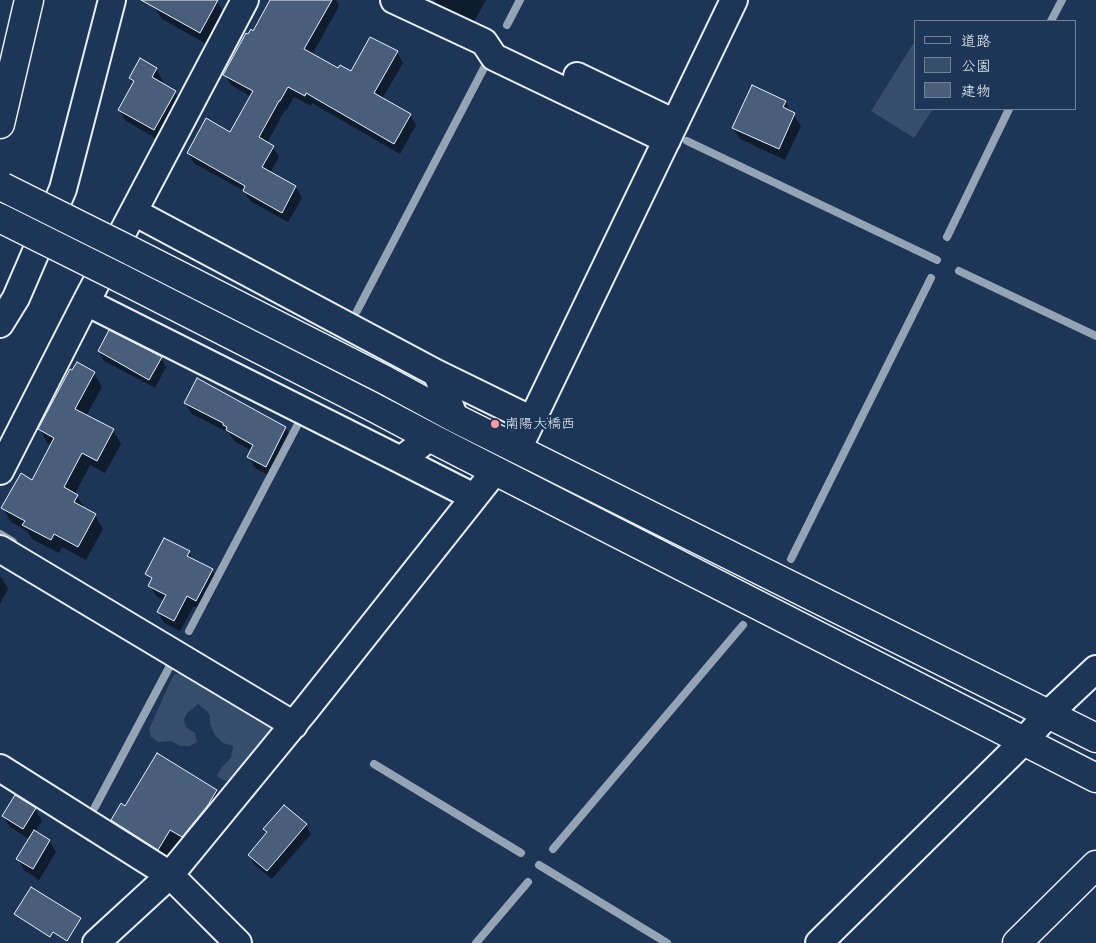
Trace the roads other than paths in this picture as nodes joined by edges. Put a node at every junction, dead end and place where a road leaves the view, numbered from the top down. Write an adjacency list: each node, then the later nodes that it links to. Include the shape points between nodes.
1 (29, 0): 6 (street)
2 (112, 0): 12 (street, via 62,189 16,298)
3 (245, 0): 9 (street)
4 (394, 0): 7 (street, via 484,42 494,57)
5 (734, 0): 7 (street)
6 (0, 124)
7 (671, 131): 15 (street)
8 (2, 186): 14 (street, bridge)
9 (134, 212): 11 (street); 13 (street)
10 (0, 218): 16 (street, bridge)
11 (86, 302): 18 (street); 19 (street)
12 (0, 324)
13 (436, 373): 14 (street); 15 (street)
14 (455, 418): 17 (street)
15 (532, 420): 17 (street)
16 (430, 437): 18 (street); 20 (street)
17 (518, 449): 24 (street)
18 (401, 460): 21 (street)
19 (0, 470)
20 (495, 471): 21 (street); 27 (street)
21 (474, 497): 25 (street)
22 (0, 549): 25 (street)
23 (1096, 669): 24 (street)
24 (1048, 714): 26 (street); 27 (street)
25 (294, 725): 31 (street)
26 (1096, 738)
27 (1024, 741): 29 (street); 34 (street)
28 (0, 768): 31 (street)
29 (1096, 778)
30 (1096, 865): 35 (street)
31 (170, 874): 32 (street); 33 (street)
32 (96, 943)
33 (238, 943)
34 (819, 943)
35 (1017, 943)

